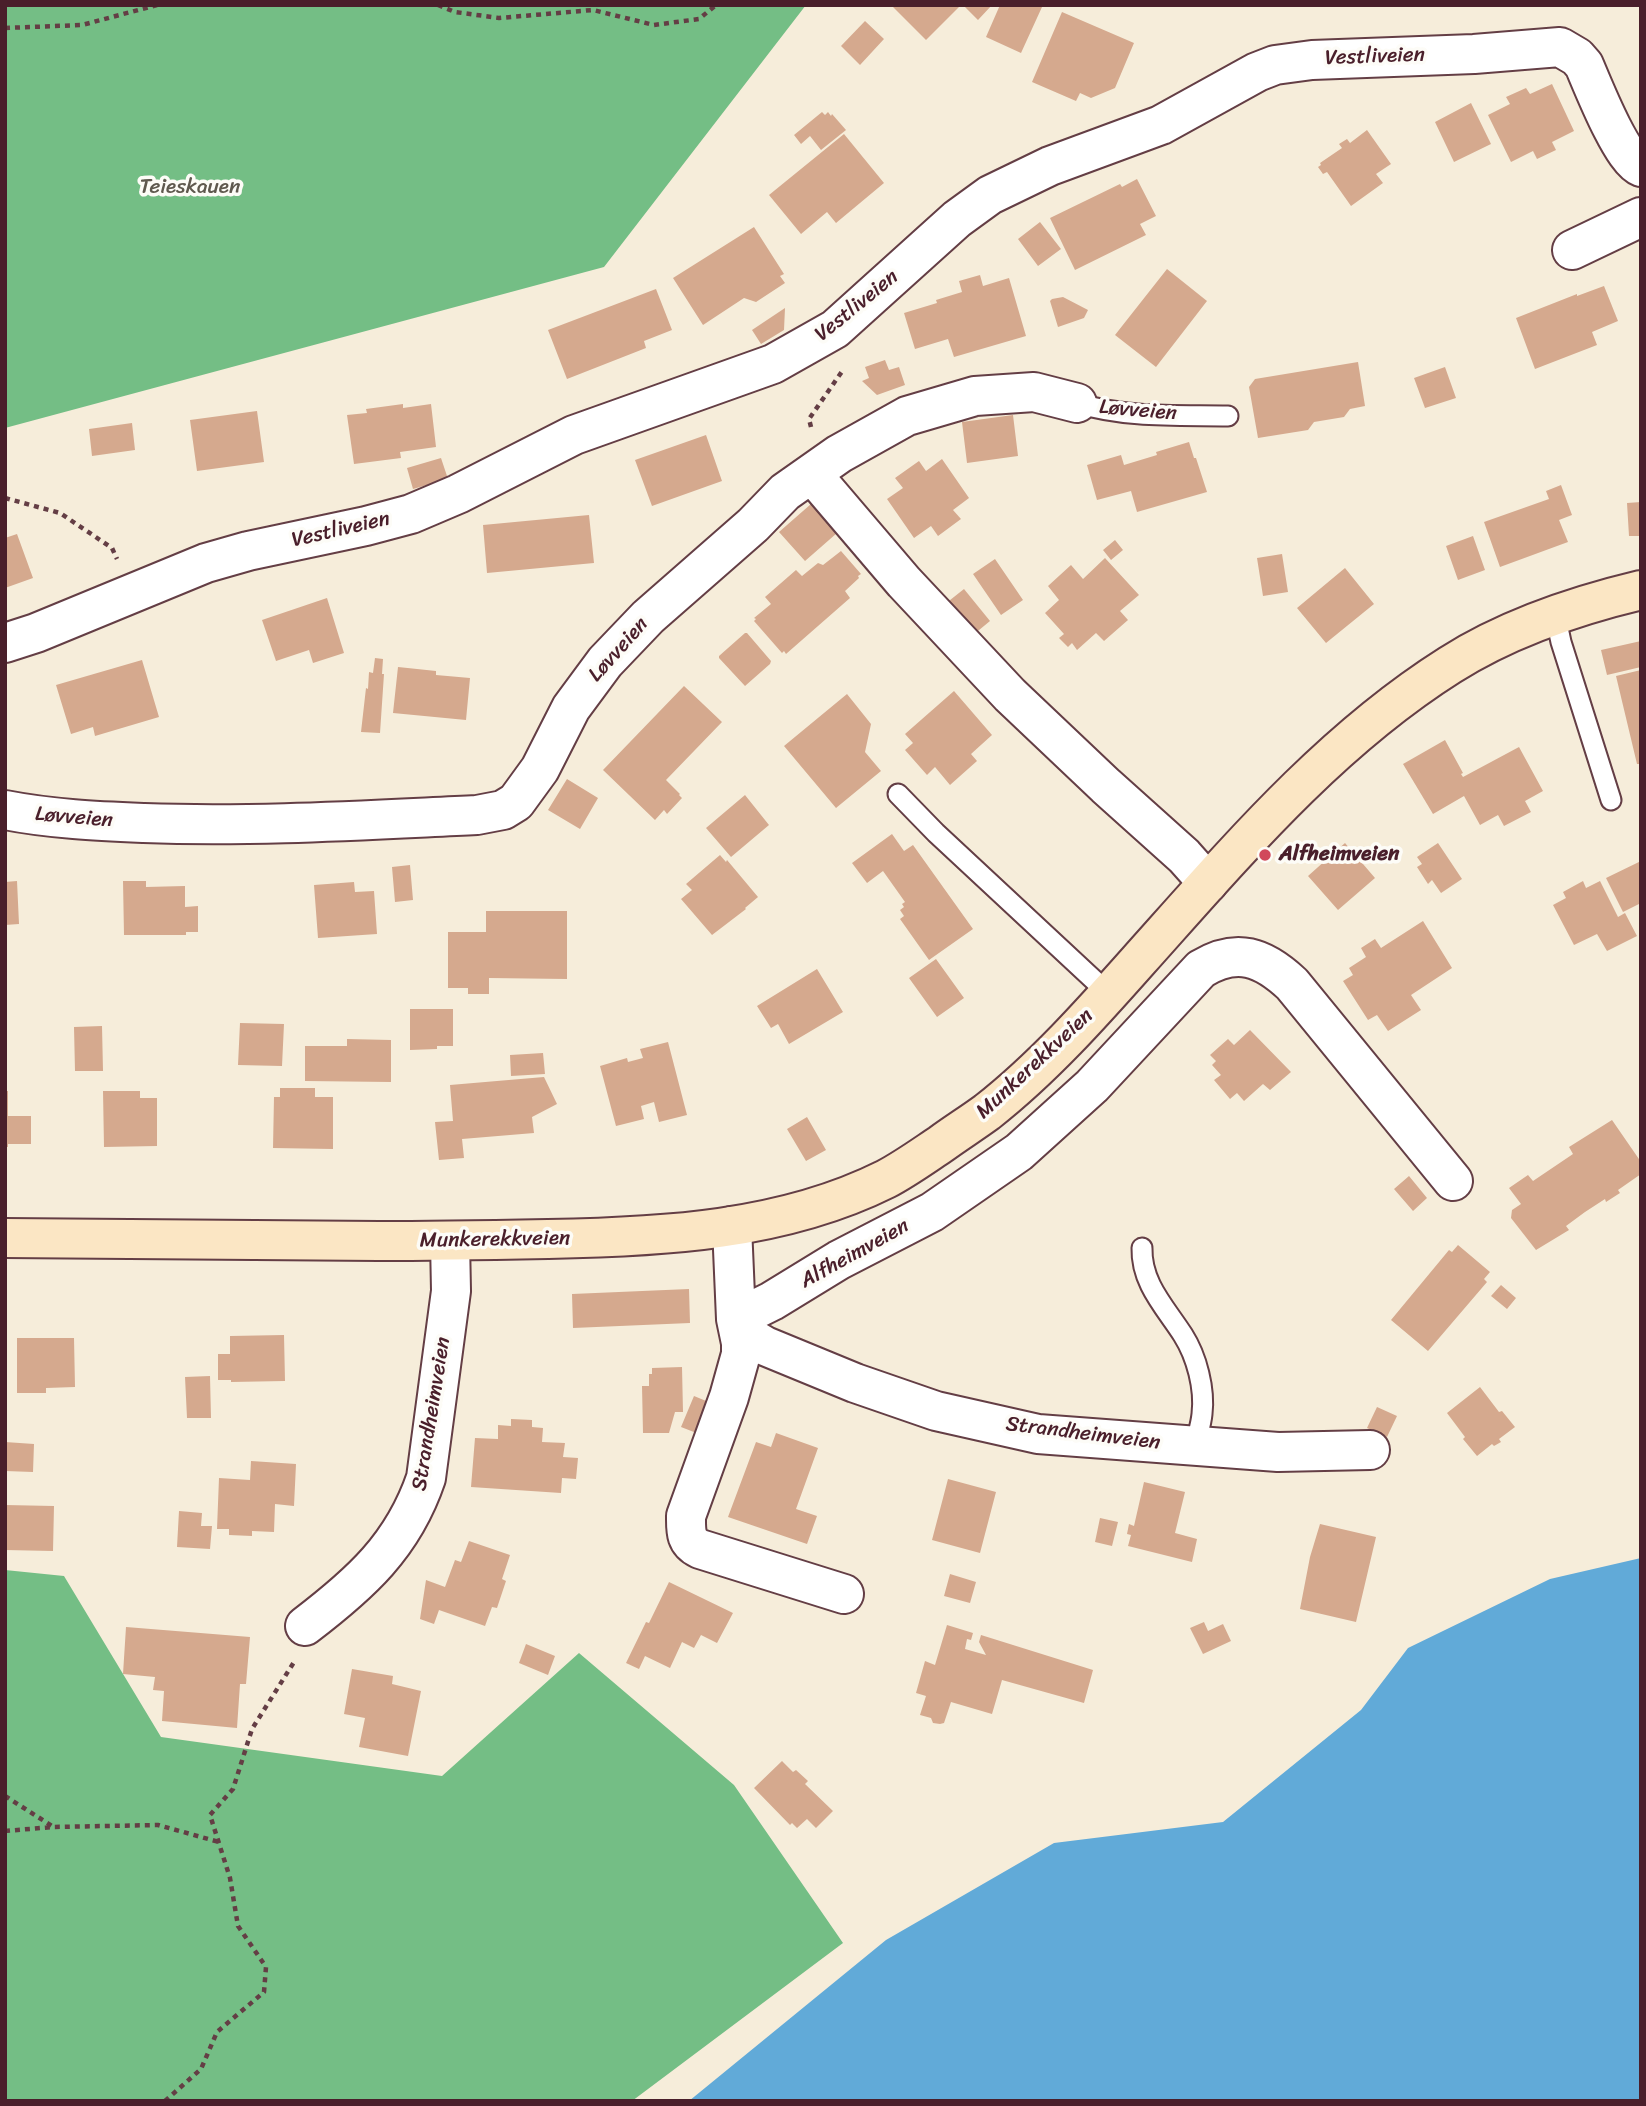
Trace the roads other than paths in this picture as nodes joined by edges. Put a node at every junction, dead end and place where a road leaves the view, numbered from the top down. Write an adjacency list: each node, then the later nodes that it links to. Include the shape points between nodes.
1 (1641, 167): 9 (street, Vestliveien, via 1634,165 1618,139 1584,65 1560,47 1275,65 1161,125 1050,166 990,195 835,329 773,364 574,435 411,514 206,563)
2 (1641, 217): 3 (street)
3 (1572, 250)
4 (1077, 403): 5 (lane, Løvveien, via 1135,415); 6 (street, Løvveien, via 1034,392 975,396 907,416 839,454)
5 (1228, 416)
6 (818, 480): 12 (street, Løvveien, via 785,492 605,662 570,708 533,779 516,802 503,810 463,816 194,825 75,820); 13 (street, via 904,582 1010,695)
7 (1641, 590): 8 (main road, Munkerekkveien)
8 (1555, 614): 11 (lane); 13 (main road, Munkerekkveien, via 1450,665 1365,726)
9 (5, 643)
10 (898, 794): 14 (lane)
11 (1611, 800)
12 (5, 810)
13 (1208, 883): 14 (main road, Munkerekkveien)
14 (1109, 994): 16 (main road, Munkerekkveien, via 988,1111 910,1165 828,1202)
15 (1453, 1181): 20 (street, Alfheimveien, via 1292,985 1260,960 1230,957 1201,969 1092,1086 1019,1152 932,1212)
16 (732, 1226): 18 (main road, Munkerekkveien, via 626,1238); 20 (street)
17 (5, 1238): 18 (main road, Munkerekkveien)
18 (450, 1241): 24 (street, Strandheimveien, via 450,1291 426,1478 418,1503 380,1561)
19 (1142, 1248): 21 (lane, via 1148,1282 1195,1359 1202,1414)
20 (736, 1319): 21 (street, Strandheimveien, via 750,1337 765,1346 936,1411 1038,1434); 23 (street, via 741,1354 686,1516 686,1537 700,1549)
21 (1195, 1447): 22 (street, Strandheimveien, via 1278,1452)
22 (1370, 1450)
23 (844, 1594)
24 (305, 1626)

